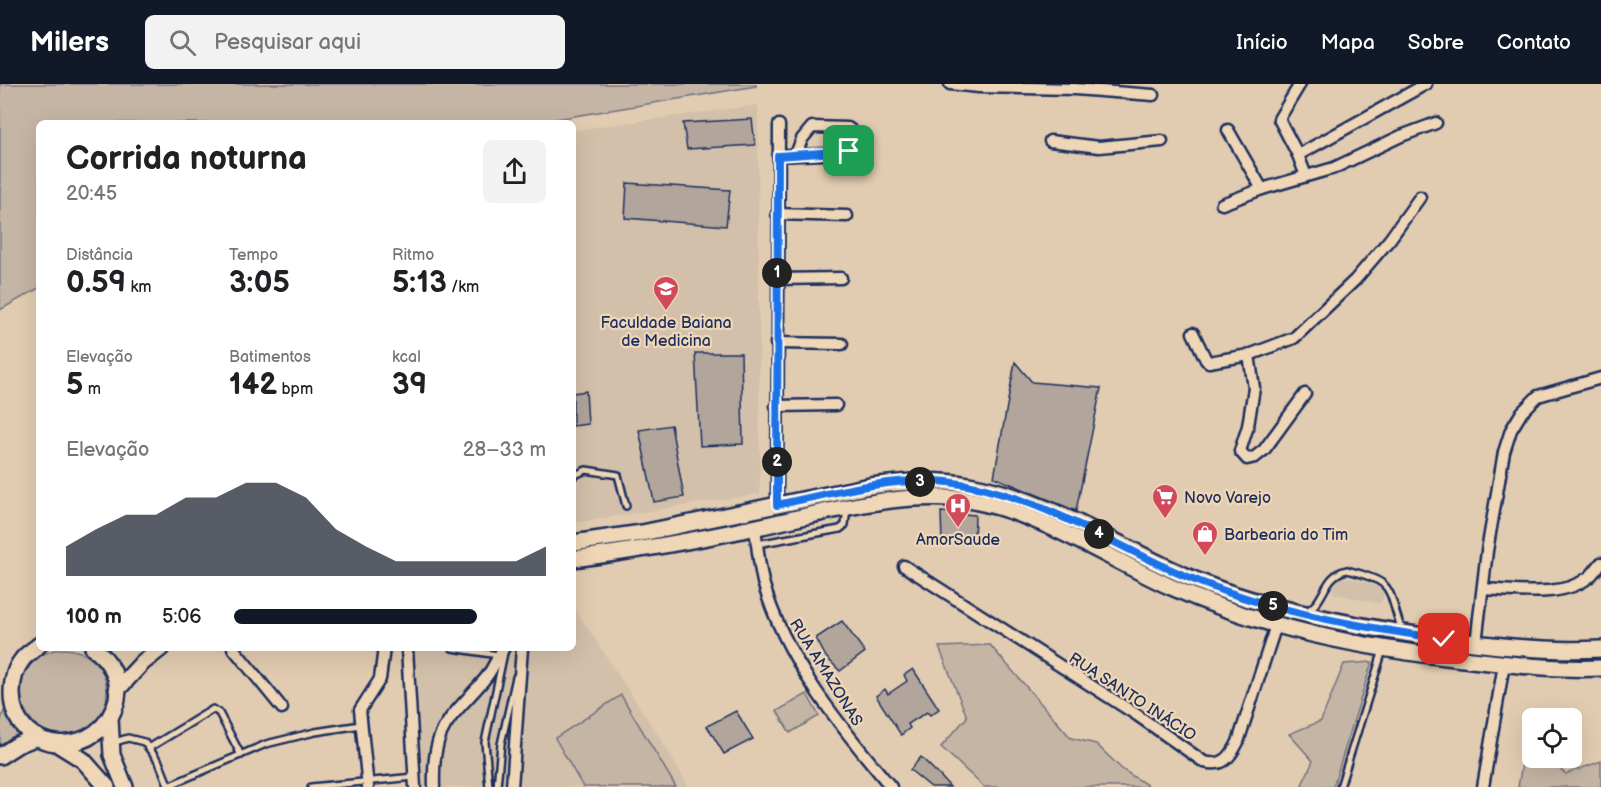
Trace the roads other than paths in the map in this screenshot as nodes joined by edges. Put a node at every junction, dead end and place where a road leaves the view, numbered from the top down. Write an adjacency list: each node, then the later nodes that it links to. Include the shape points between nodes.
1 (950, 84): 4 (street)
2 (1300, 84): 12 (street, via 1279,119)
3 (1426, 84): 12 (street)
4 (1056, 86): 5 (street)
5 (1153, 95)
6 (1436, 123): 14 (street, via 1334,168)
7 (779, 125): 13 (street)
8 (1228, 130): 15 (street)
9 (1050, 141): 10 (street, via 1099,147)
10 (1162, 141)
11 (795, 154): 11 (street, via 845,153 850,148 852,131 813,127); 13 (street)
12 (1298, 155): 14 (street)
13 (778, 156): 18 (street)
14 (1306, 176): 15 (street)
15 (1262, 189): 17 (street)
16 (1420, 197): 25 (street, via 1390,239 1324,311 1294,338)
17 (1222, 204)
18 (777, 214): 19 (street); 21 (street)
19 (847, 216)
20 (841, 278): 21 (street)
21 (777, 279): 23 (street)
22 (1193, 333): 25 (street, via 1209,362)
23 (777, 343): 24 (street); 29 (street)
24 (842, 344)
25 (1250, 355): 27 (street, via 1254,388 1240,451 1246,459 1264,450)
26 (1601, 378): 40 (street, via 1538,396 1511,430 1504,452)
27 (1305, 394)
28 (836, 405): 29 (street)
29 (776, 406): 31 (street)
30 (576, 475): 32 (lane, via 586,470 618,475)
31 (777, 505): 35 (main road); 41 (main road, via 870,486 945,482 970,485 1035,504 1219,589)
32 (626, 506)
33 (847, 509): 34 (main road); 36 (lane, via 840,529); 42 (main road, via 926,497 999,507 1169,586)
34 (755, 527): 36 (street, RUA AMAZONAS); 37 (main road)
35 (576, 543)
36 (757, 544): 81 (street, RUA AMAZONAS, via 763,580 784,636 841,726)
37 (576, 559)
38 (1601, 563): 40 (street, via 1589,577 1572,587 1548,591)
39 (904, 566): 42 (street, RUA SANTO INÁCIO, via 1214,765 1230,757 1238,742)
40 (1483, 589): 44 (street)
41 (1301, 614): 43 (main road); 43 (lane, via 1317,604 1331,577 1347,570 1383,582 1391,594)
42 (1276, 626): 46 (main road)
43 (1402, 633): 44 (main road)
44 (1476, 643): 47 (main road)
45 (36, 647): 59 (main road, via 22,659)
46 (1383, 648): 56 (main road); 82 (lane)
47 (1601, 649)
48 (97, 651): 60 (main road, via 113,671)
49 (157, 651): 60 (main road)
50 (235, 651): 62 (street)
51 (384, 651): 64 (street, via 380,679 360,710)
52 (407, 651): 71 (street)
53 (501, 651): 77 (street, via 485,679 444,725 435,752)
54 (502, 651): 78 (lane, via 486,742)
55 (522, 651): 57 (street)
56 (1504, 664): 58 (main road); 83 (street)
57 (519, 668): 79 (lane, via 501,744); 80 (street)
58 (1601, 668)
59 (12, 681): 61 (main road); 65 (main road, via 12,703 21,723)
60 (117, 690): 63 (main road)
61 (0, 708)
62 (282, 708)
63 (110, 718): 66 (main road); 67 (main road, via 97,733 79,742)
64 (362, 725): 69 (lane, via 266,744); 72 (street)
65 (37, 737): 67 (main road); 70 (main road)
66 (110, 744): 68 (lane, via 136,738); 75 (main road)
67 (59, 745): 74 (main road, via 83,760)
68 (149, 748): 69 (lane, via 213,709 219,713); 73 (lane)
69 (241, 755): 73 (lane)
70 (0, 756)
71 (415, 782): 72 (lane)
72 (368, 785): 76 (lane)
73 (169, 786)
74 (107, 787)
75 (125, 787)
76 (311, 787)
77 (434, 787)
78 (489, 787)
79 (497, 787)
80 (512, 787)
81 (891, 787)
82 (1340, 787)
83 (1483, 787)

